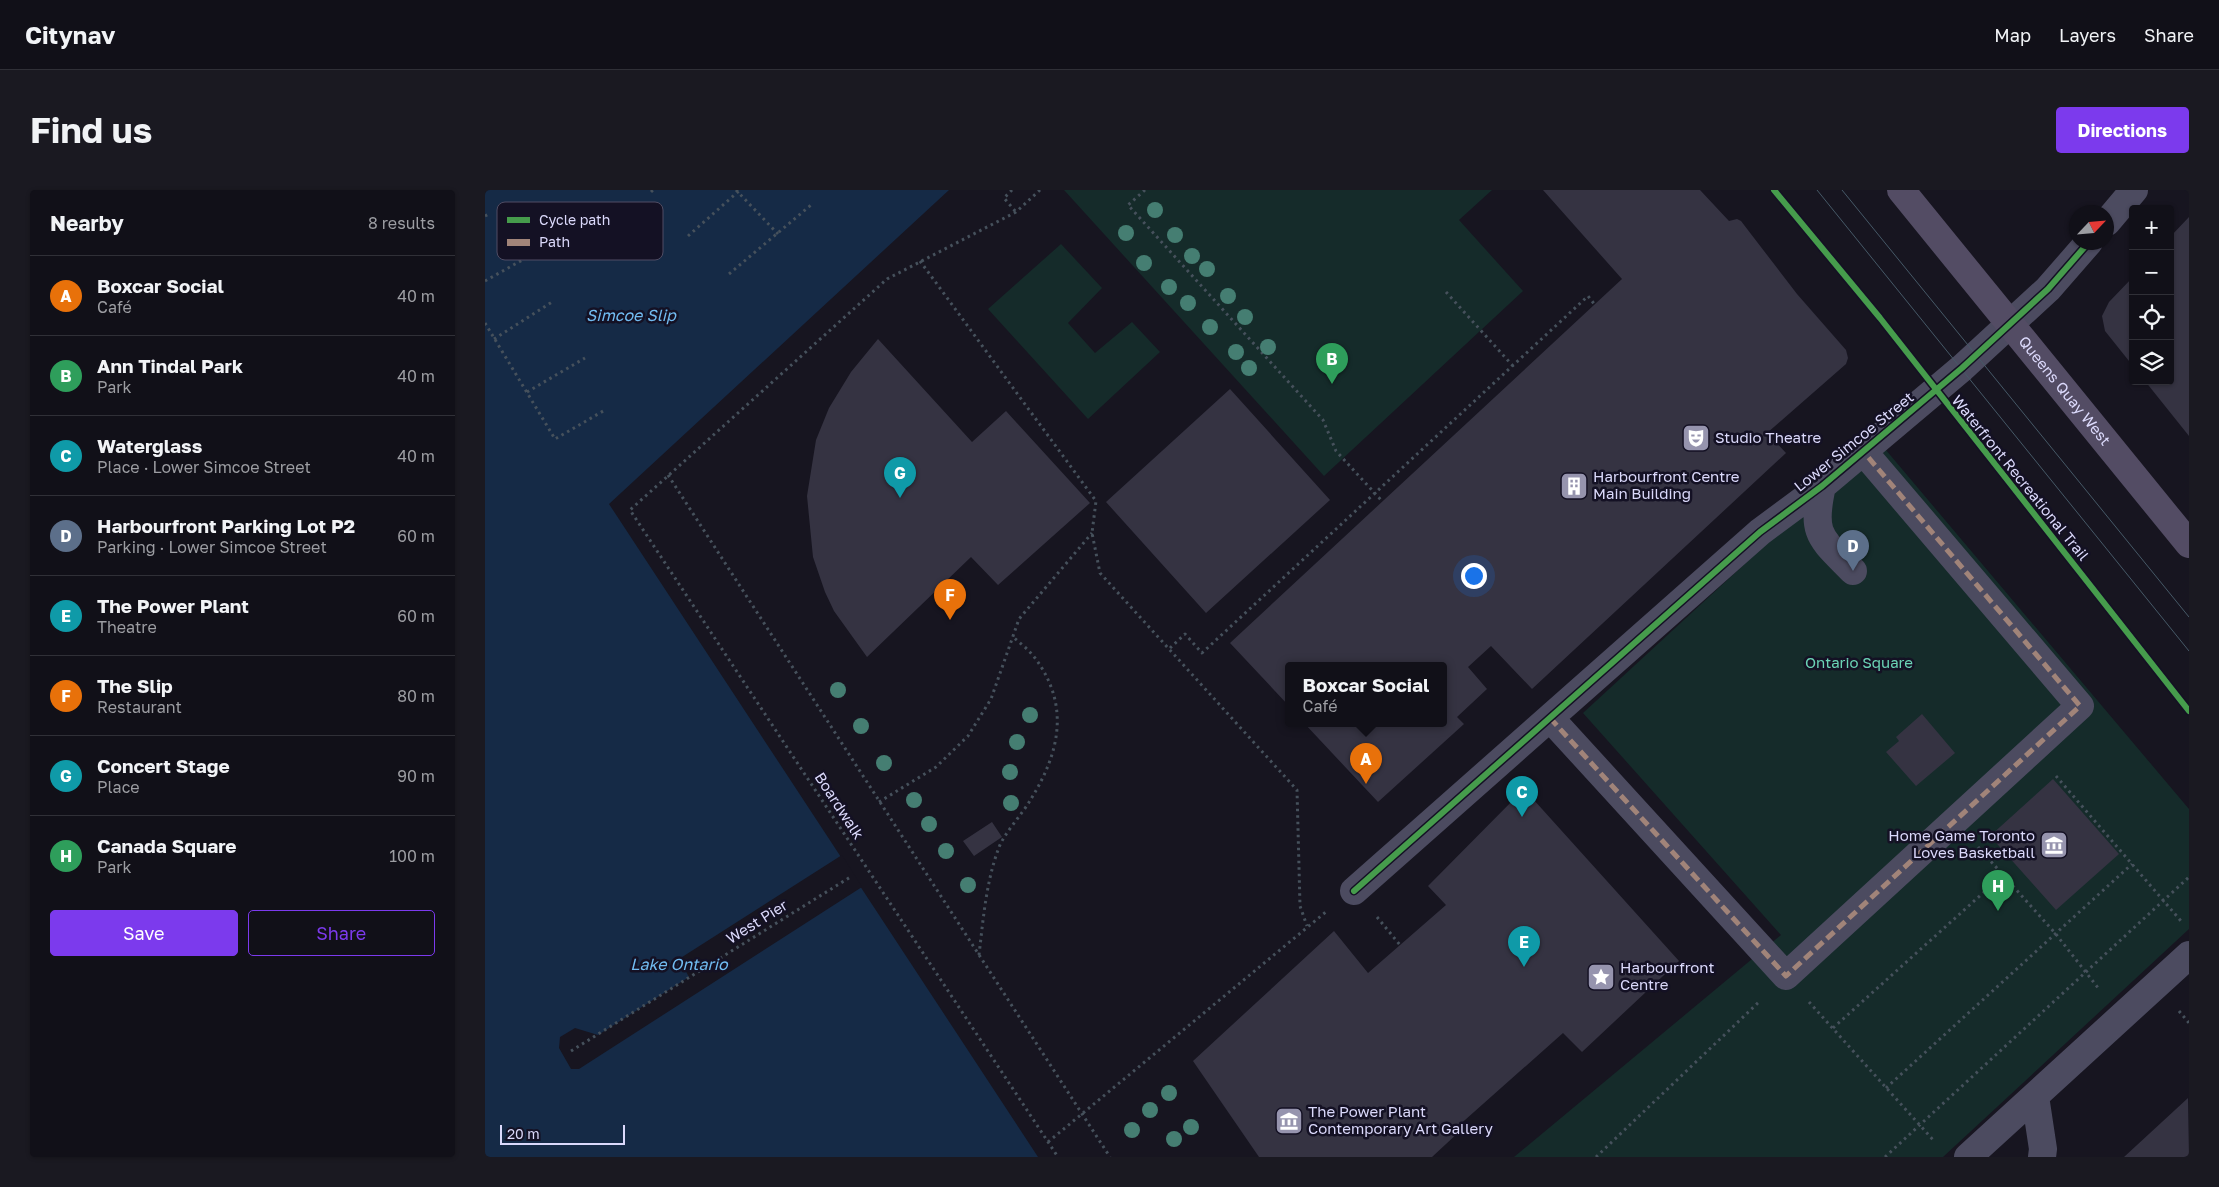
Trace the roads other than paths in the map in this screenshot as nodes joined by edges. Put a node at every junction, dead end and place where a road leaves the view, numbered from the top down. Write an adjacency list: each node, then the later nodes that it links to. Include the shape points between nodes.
1 (1901, 190): 5 (main road, Queens Quay West)
2 (2134, 190): 3 (street)
3 (2114, 214)
4 (2082, 250): 5 (street, Lower Simcoe Street, via 2048,289)
5 (2009, 325): 6 (street, Lower Simcoe Street); 8 (main road, Queens Quay West)
6 (1862, 450): 7 (street, Lower Simcoe Street); 10 (street, via 2079,706 1786,976)
7 (1822, 486): 9 (street, via 1816,511 1821,538); 10 (street, Lower Simcoe Street, via 1760,532)
8 (2189, 544)
9 (1853, 571)
10 (1550, 718): 11 (street, Lower Simcoe Street)
11 (1354, 891)
12 (2189, 955): 13 (street)
13 (2035, 1096): 14 (street); 15 (street)
14 (1968, 1157)
15 (2042, 1157)

